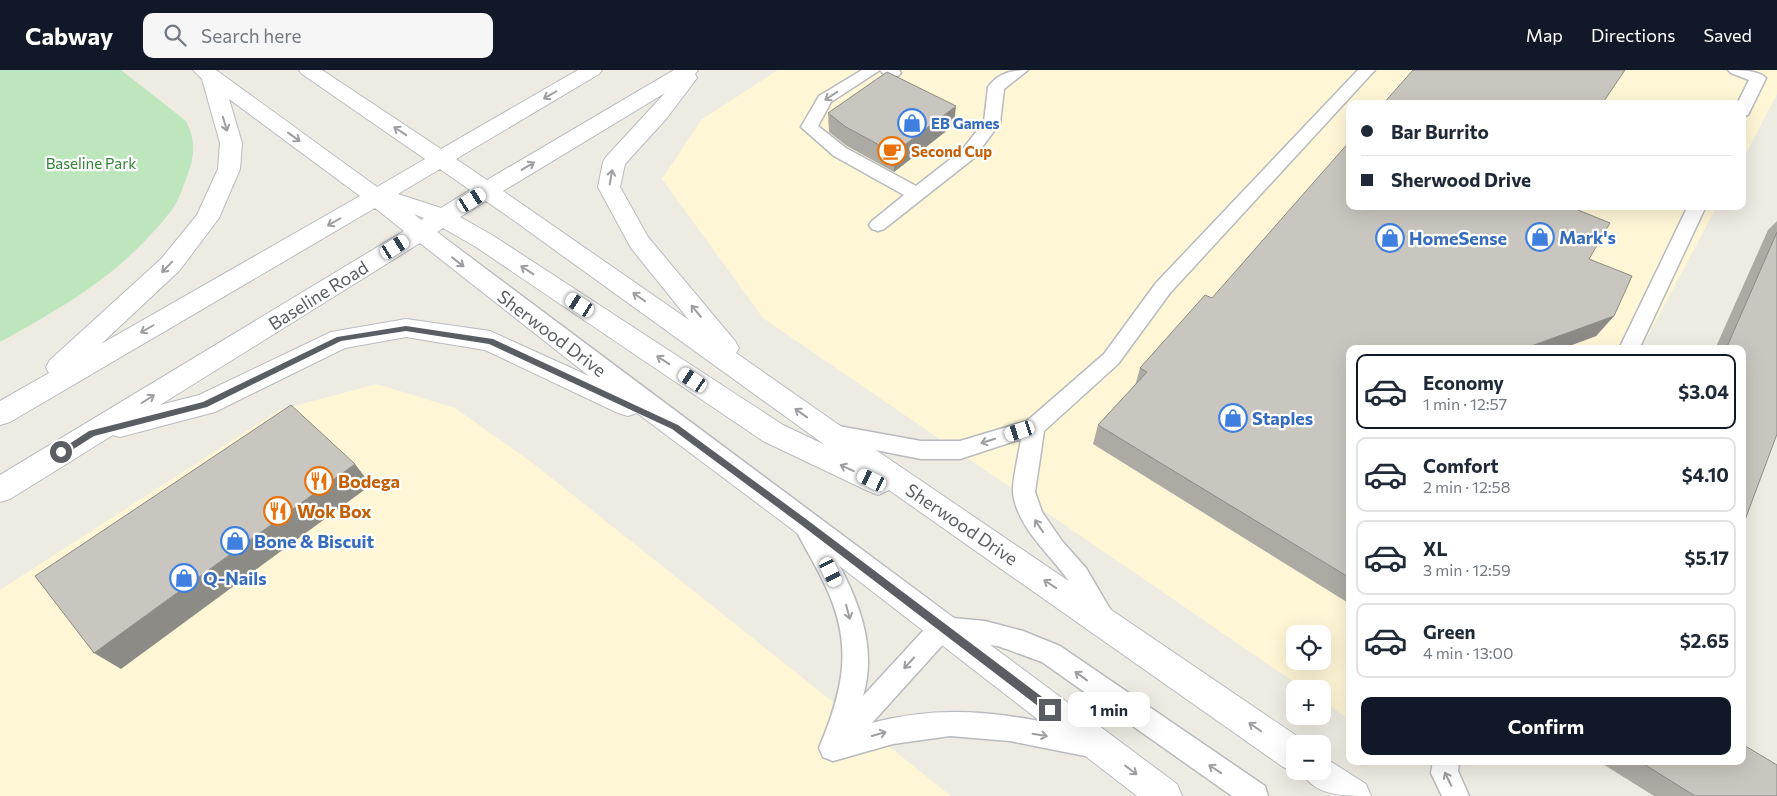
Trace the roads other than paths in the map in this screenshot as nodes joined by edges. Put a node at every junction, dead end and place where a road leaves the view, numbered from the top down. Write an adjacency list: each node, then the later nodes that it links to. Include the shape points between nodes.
1 (309, 70): 12 (main road, Sherwood Drive, one-way to 1)
2 (592, 70): 12 (main road, one-way to 12)
3 (688, 70): 13 (main road, Baseline Road, one-way to 3)
4 (693, 70): 21 (main road, one-way to 4, via 639,242 609,187 614,162 659,114)
5 (873, 70): 14 (lane, one-way to 14, via 825,99 809,127 840,152)
6 (1020, 70): 14 (lane, via 996,87 992,123 968,154)
7 (1367, 70): 25 (lane, via 1163,288 1111,360)
8 (1736, 70): 10 (lane)
9 (208, 74): 15 (main road, Sherwood Drive, one-way to 15); 22 (main road, one-way to 22, via 231,143 229,169 207,218 170,265)
10 (1760, 74): 11 (lane)
11 (1746, 103)
12 (440, 159): 13 (main road, Sherwood Drive); 15 (main road)
13 (486, 191): 17 (main road, Baseline Road); 21 (main road, Sherwood Drive, one-way to 13)
14 (916, 194): 18 (lane)
15 (376, 197): 17 (main road, via 413,205); 19 (main road, Sherwood Drive); 22 (main road, one-way to 22)
16 (1695, 210): 20 (lane)
17 (444, 217): 19 (main road, Baseline Road); 29 (main road, one-way to 17, via 773,433)
18 (878, 226)
19 (421, 231): 24 (main road, Sherwood Drive, one-way to 24, via 454,260); 27 (main road, Baseline Road, one-way to 19)
20 (1631, 345)
21 (750, 376): 26 (main road, Sherwood Drive, one-way to 21)
22 (23, 401): 23 (main road)
23 (0, 414)
24 (675, 427): 27 (main road, via 490,341 406,328 340,339 204,404); 30 (main road, Sherwood Drive)
25 (1034, 427): 26 (lane, one-way to 26, via 960,450 921,450); 31 (lane, one-way to 25, via 1078,575 1032,516 1024,492)
26 (829, 433): 29 (main road, Sherwood Drive)
27 (92, 434): 28 (main road, Baseline Road)
28 (0, 490)
29 (955, 519): 31 (main road, Sherwood Drive, one-way to 29)
30 (803, 521): 32 (main road, Sherwood Drive); 34 (lane, one-way to 34, via 848,606 856,645 855,676)
31 (1106, 623): 35 (main road, Sherwood Drive, one-way to 31)
32 (942, 628): 33 (main road, Sherwood Drive); 34 (lane, one-way to 34); 39 (lane, one-way to 32, via 1051,654 1013,638 975,629)
33 (1097, 745): 34 (lane, one-way to 33, via 886,732 931,724 986,725); 38 (main road, Sherwood Drive, one-way to 38)
34 (832, 748)
35 (1286, 749)
36 (1445, 765): 41 (lane, one-way to 36, via 1444,772)
37 (1331, 780): 40 (main road)
38 (1165, 796)
39 (1255, 796)
40 (1354, 796)
41 (1456, 796)

